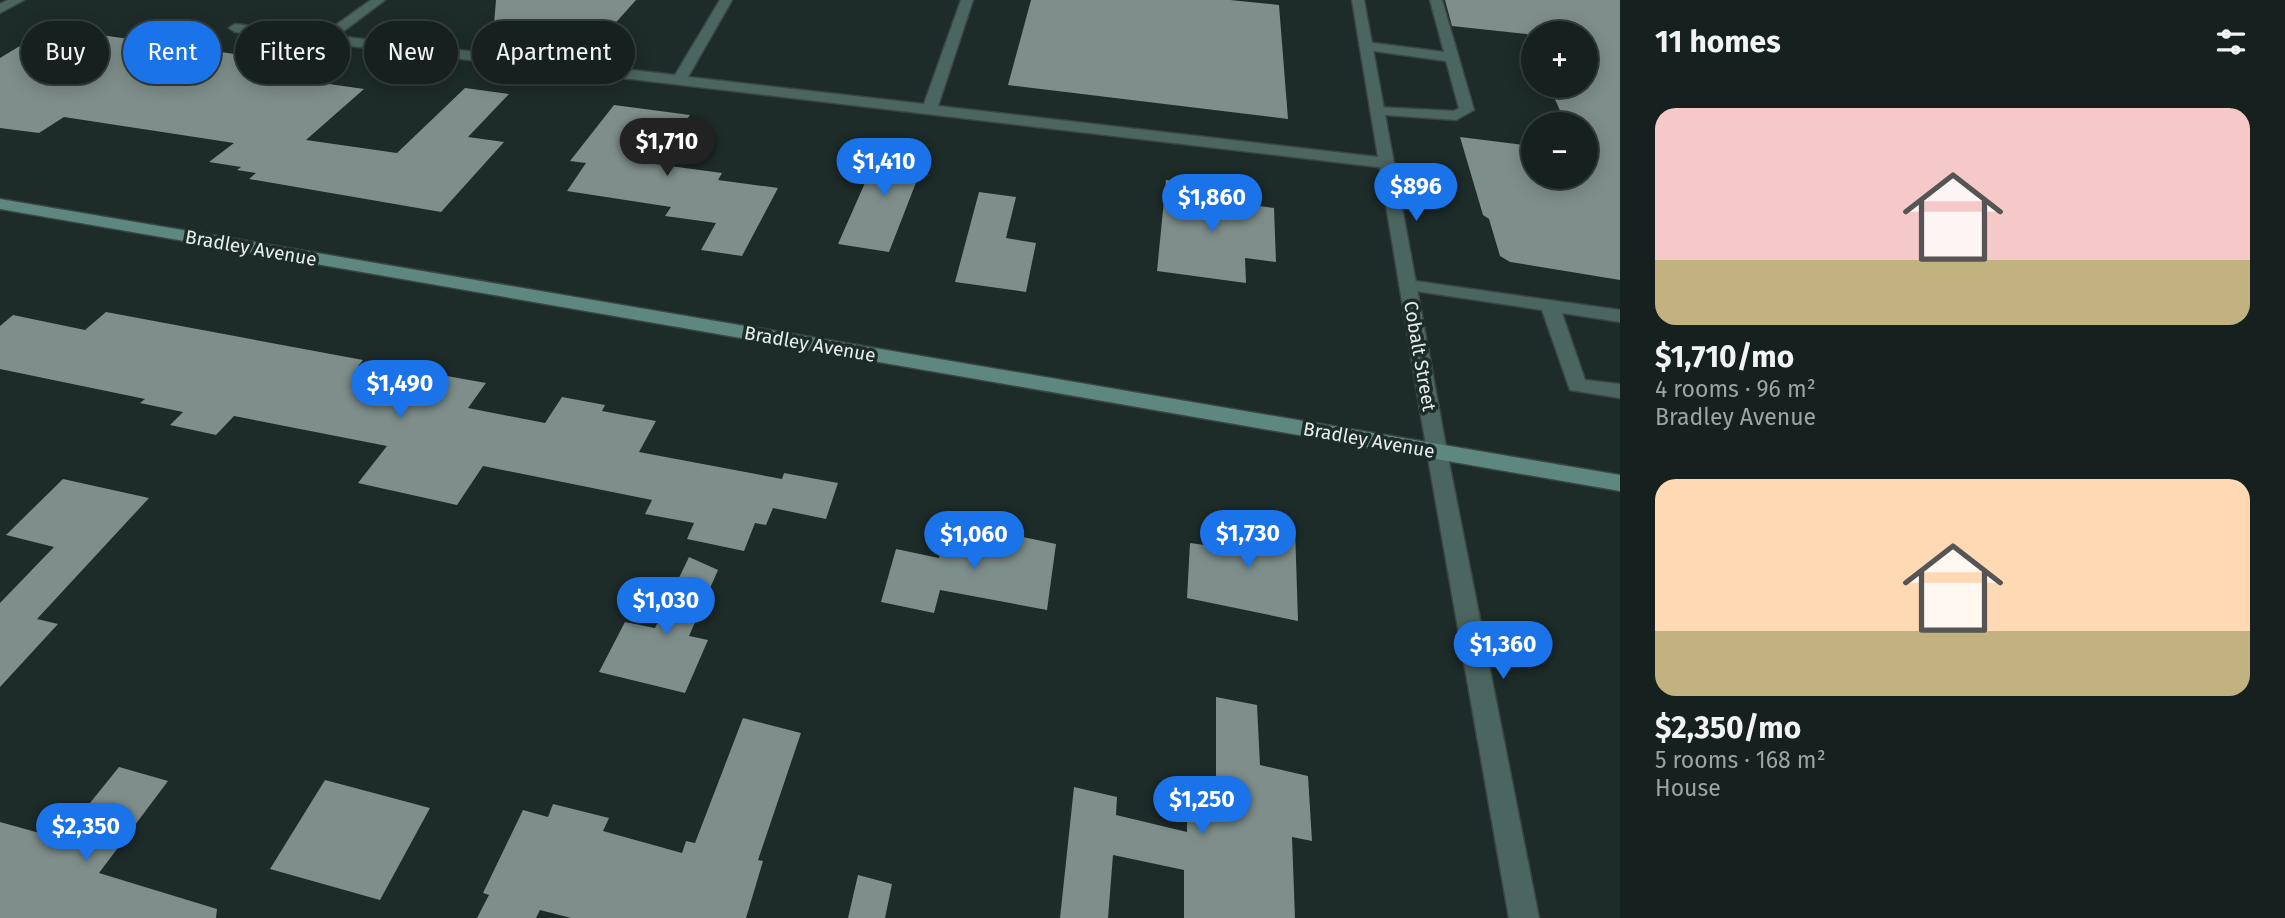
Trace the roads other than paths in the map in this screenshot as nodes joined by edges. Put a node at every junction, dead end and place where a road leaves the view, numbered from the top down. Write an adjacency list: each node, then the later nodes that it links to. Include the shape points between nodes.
1 (18, 0): 7 (street)
2 (379, 0): 8 (street)
3 (726, 0): 12 (street)
4 (967, 0): 13 (street)
5 (1358, 0): 10 (street, Cobalt Street)
6 (1436, 0): 11 (street)
7 (0, 9)
8 (350, 21)
9 (350, 42): 12 (street)
10 (1366, 46): 11 (street); 14 (street, Cobalt Street)
11 (1450, 57): 14 (street, via 1466,110 1456,116)
12 (679, 80): 13 (street)
13 (929, 110): 15 (street)
14 (1377, 111): 15 (street, Cobalt Street)
15 (1386, 163): 17 (street, Cobalt Street)
16 (0, 204): 21 (street, Bradley Avenue)
17 (1408, 285): 18 (street); 21 (street, Cobalt Street)
18 (1550, 306): 19 (street); 20 (street, via 1577,385)
19 (1620, 316)
20 (1620, 391)
21 (1437, 452): 22 (street, Bradley Avenue); 23 (street, Cobalt Street)
22 (1620, 483)
23 (1524, 918)

